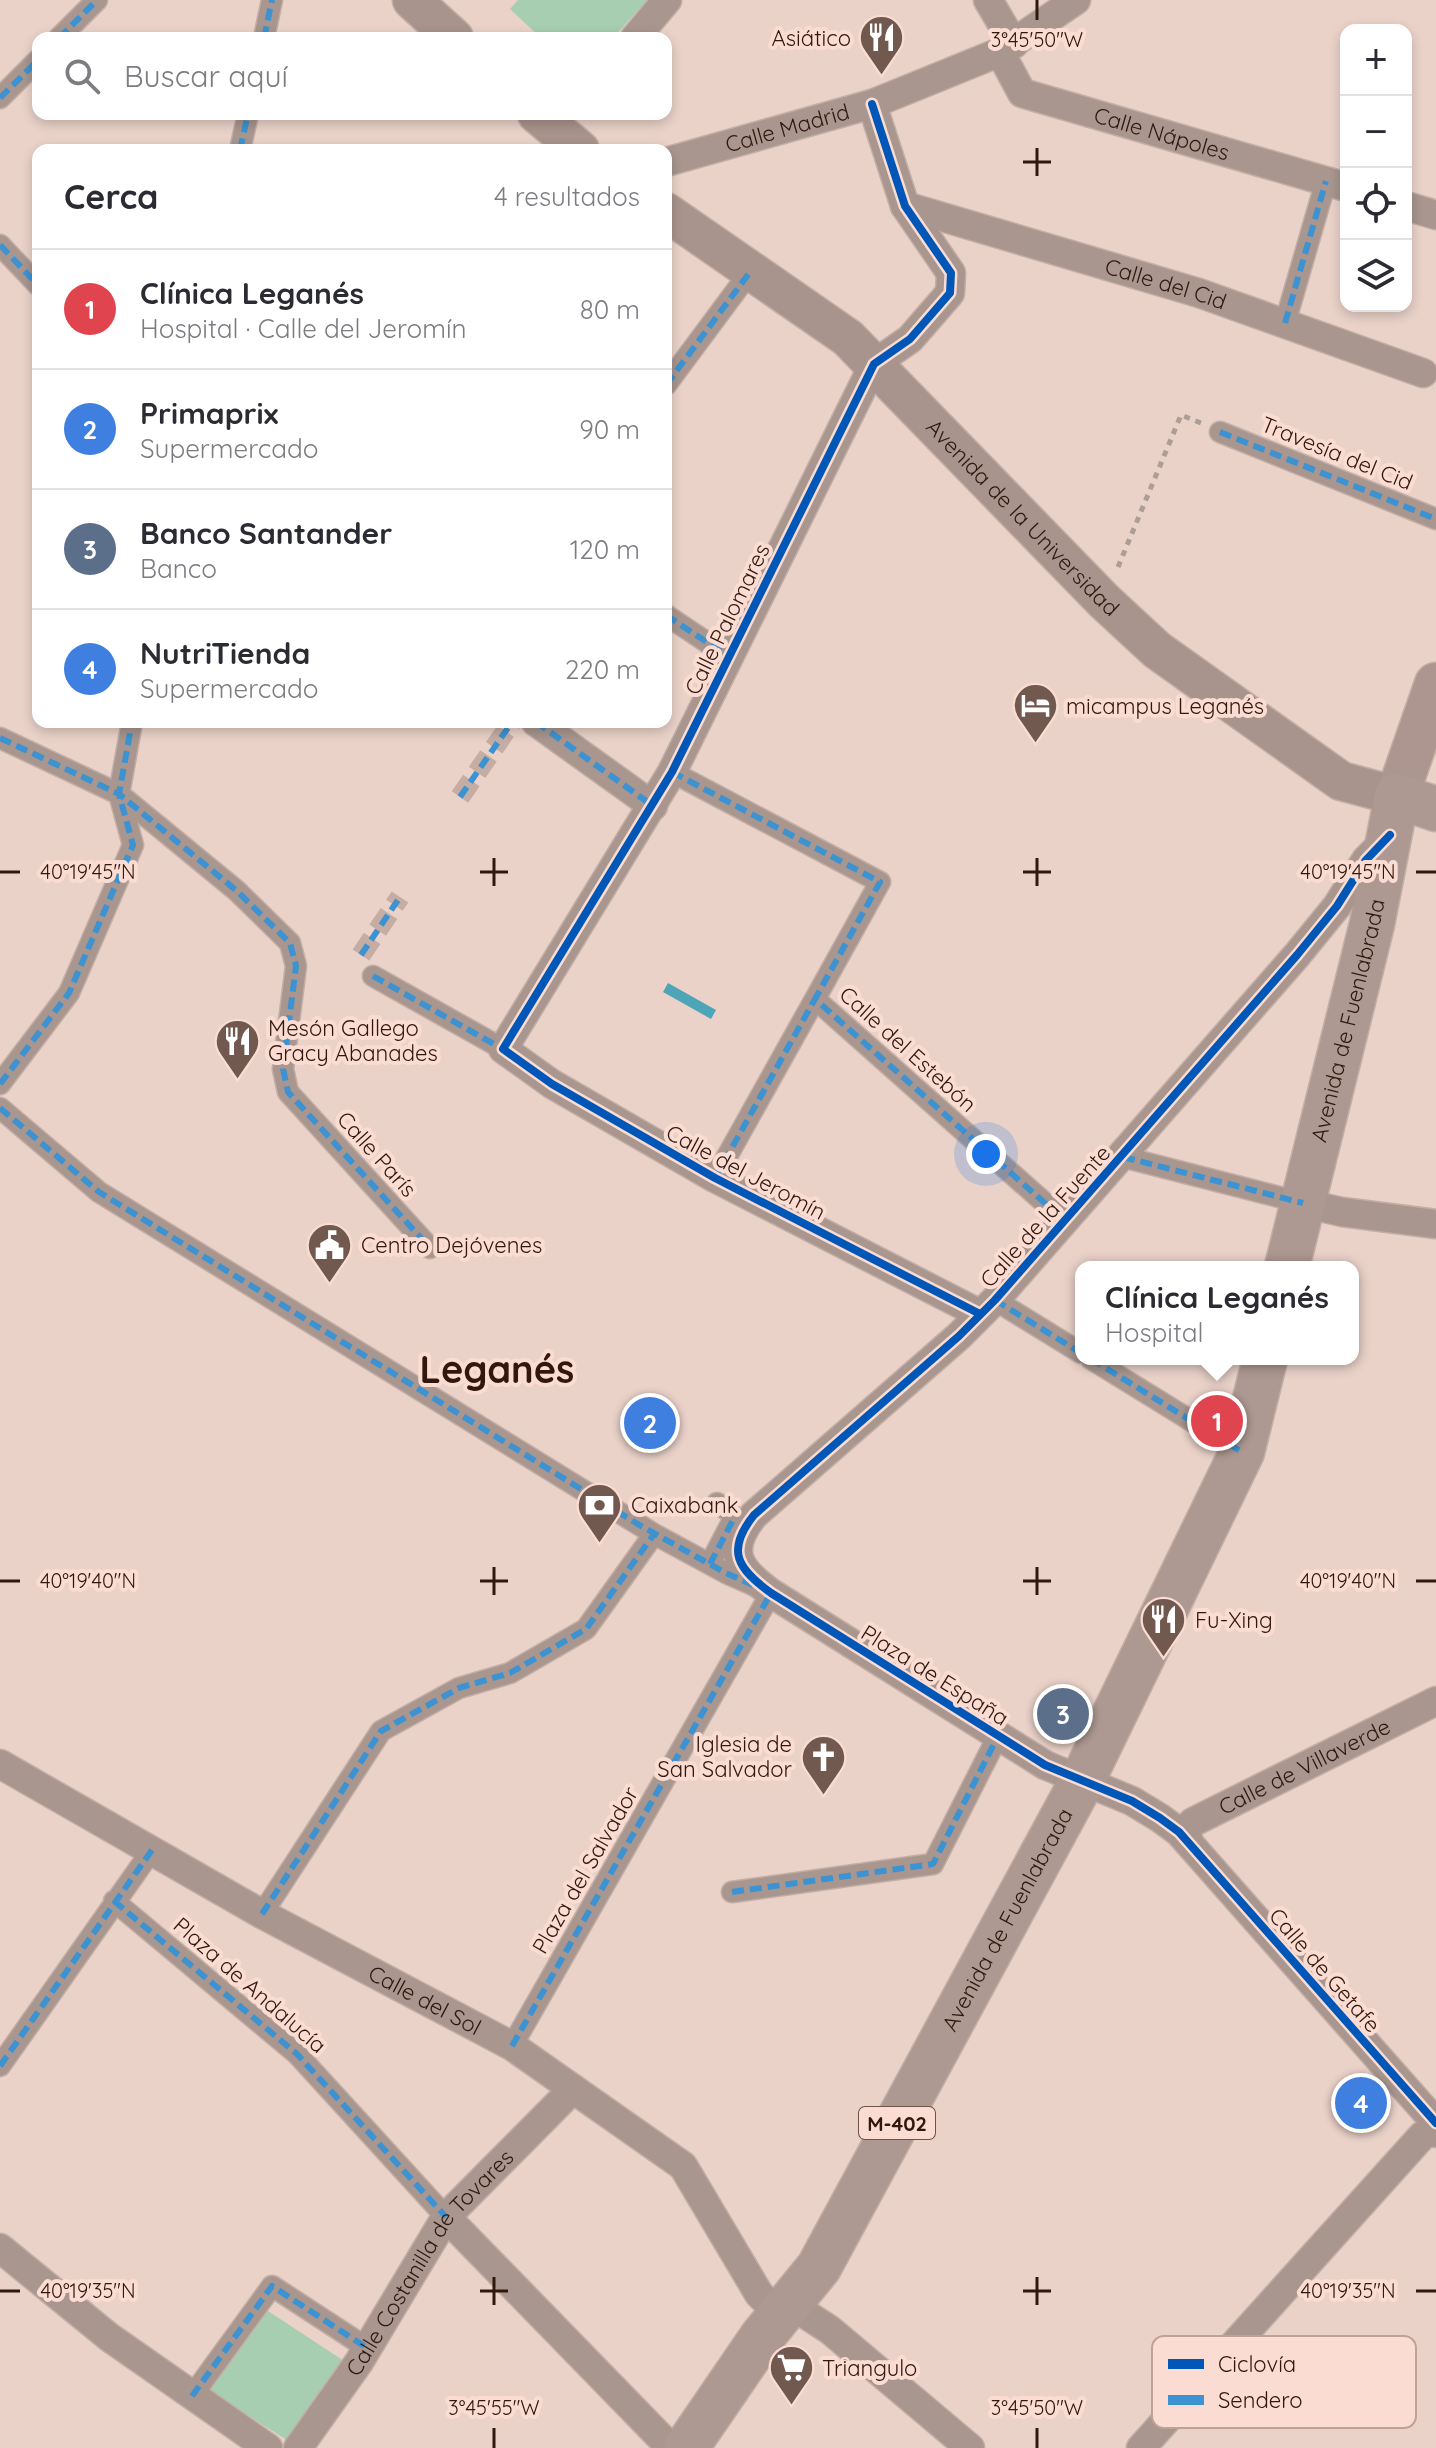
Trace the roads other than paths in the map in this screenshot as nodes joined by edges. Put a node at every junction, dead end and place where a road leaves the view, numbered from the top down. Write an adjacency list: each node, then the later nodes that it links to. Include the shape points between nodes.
1 (97, 0): 7 (street)
2 (272, 0): 8 (street)
3 (412, 0): 9 (main road)
4 (667, 0): 10 (street)
5 (988, 0): 11 (street, Calle Nápoles)
6 (1076, 0): 11 (street, Calle Madrid)
7 (65, 32)
8 (265, 32)
9 (447, 32)
10 (640, 32)
11 (1007, 48): 14 (street, Calle Madrid); 18 (street, Calle Nápoles, via 1022,93)
12 (32, 66): 13 (street)
13 (0, 98)
14 (872, 104): 17 (street, Calle Madrid); 19 (street)
15 (247, 120): 16 (street)
16 (241, 144)
17 (672, 160)
18 (1336, 184): 26 (street)
19 (905, 206): 26 (street, Calle del Cid); 27 (street, via 951,273 950,293 910,339)
20 (1412, 208): 21 (street)
21 (1436, 215)
22 (672, 216): 24 (main road, Avenida de la Universidad)
23 (0, 245): 25 (street)
24 (750, 272): 27 (main road, Avenida de la Universidad, via 848,338); 29 (street)
25 (32, 279)
26 (1285, 323): 28 (street, Calle del Cid)
27 (874, 364): 33 (street, Calle Palomares); 41 (main road, Avenida de la Universidad, via 1157,650 1341,781)
28 (1423, 373)
29 (672, 377)
30 (1220, 432): 31 (street, Travesía del Cid)
31 (1436, 519)
32 (672, 619): 33 (street)
33 (729, 657): 38 (street, Calle Palomares)
34 (1436, 684): 41 (main road, Avenida de Fuenlabrada)
35 (131, 728): 39 (street)
36 (544, 728): 40 (street)
37 (0, 738): 39 (street)
38 (672, 772): 40 (street, Calle Palomares); 43 (street, Calle del Estebón, via 880,882)
39 (119, 794): 45 (street, via 133,845 69,993); 52 (street, Calle París, via 237,891 290,943 296,966 283,1069 288,1092)
40 (653, 806): 44 (street, Calle Palomares)
41 (1407, 813): 47 (street, Calle de la Fuente, via 1297,955); 49 (highway, Avenida de Fuenlabrada, via 1372,924)
42 (373, 976): 44 (street, Calle del Jeromín)
43 (815, 999): 48 (street, Calle del Jeromín); 50 (street, Calle del Estebón)
44 (503, 1049): 48 (street, Calle del Jeromín, via 552,1084)
45 (0, 1084)
46 (0, 1108): 60 (street, via 99,1192)
47 (1123, 1157): 49 (street); 50 (street, Calle de la Fuente)
48 (715, 1178): 54 (street, Calle del Jeromín)
49 (1303, 1203): 51 (street); 53 (highway, Avenida de Fuenlabrada)
50 (1065, 1221): 54 (street, Calle de la Fuente)
51 (1436, 1224)
52 (430, 1248)
53 (1288, 1261)
54 (987, 1307): 55 (street, Calle del Jeromín); 62 (street, Calle de la Fuente, via 749,1522 741,1535 740,1561 745,1573)
55 (1075, 1350)
56 (1101, 1365): 58 (street)
57 (1264, 1365): 58 (highway, Avenida de Fuenlabrada)
58 (1242, 1452): 66 (highway, Avenida de Fuenlabrada)
59 (717, 1503): 61 (street, via 733,1520)
60 (654, 1534): 61 (street); 71 (street, via 586,1629 510,1673 459,1688 381,1731)
61 (710, 1564): 62 (street)
62 (771, 1593): 64 (street, Plaza de España); 72 (street, Plaza del Salvador)
63 (1436, 1701): 67 (street, Calle de Villaverde, via 1193,1822 1187,1828)
64 (998, 1736): 66 (street, Plaza de España); 69 (street, via 933,1864)
65 (0, 1764): 68 (street, Calle del Sol)
66 (1082, 1781): 67 (street, Plaza de España, via 1150,1811); 79 (highway, Avenida de Fuenlabrada / M-402, via 819,2267)
67 (1188, 1841): 75 (street, Calle de Getafe)
68 (152, 1850): 70 (street); 71 (street, Calle del Sol)
69 (732, 1892)
70 (114, 1901): 73 (street); 77 (street, Plaza de Andalucía, via 297,2054)
71 (262, 1914): 72 (street, Calle del Sol)
72 (512, 2046): 74 (street, Calle del Sol)
73 (0, 2066)
74 (573, 2089): 77 (street, Calle Costanilla de Tovares); 79 (street, Calle del Sol, via 683,2166 759,2294)
75 (1436, 2123)
76 (1436, 2133): 80 (street, via 1422,2136)
77 (446, 2217): 81 (street, Calle Costanilla de Tovares); 86 (street)
78 (0, 2248): 82 (street)
79 (785, 2310): 87 (highway, Avenida de Fuenlabrada / M-402); 88 (street, Calle del Sol, via 830,2330)
80 (1242, 2336)
81 (367, 2348): 82 (street, via 272,2286); 85 (street, Calle Costanilla de Tovares)
82 (192, 2396): 84 (street)
83 (1159, 2428): 89 (street)
84 (268, 2448)
85 (298, 2448)
86 (671, 2448)
87 (686, 2448)
88 (970, 2448)
89 (1141, 2448)

